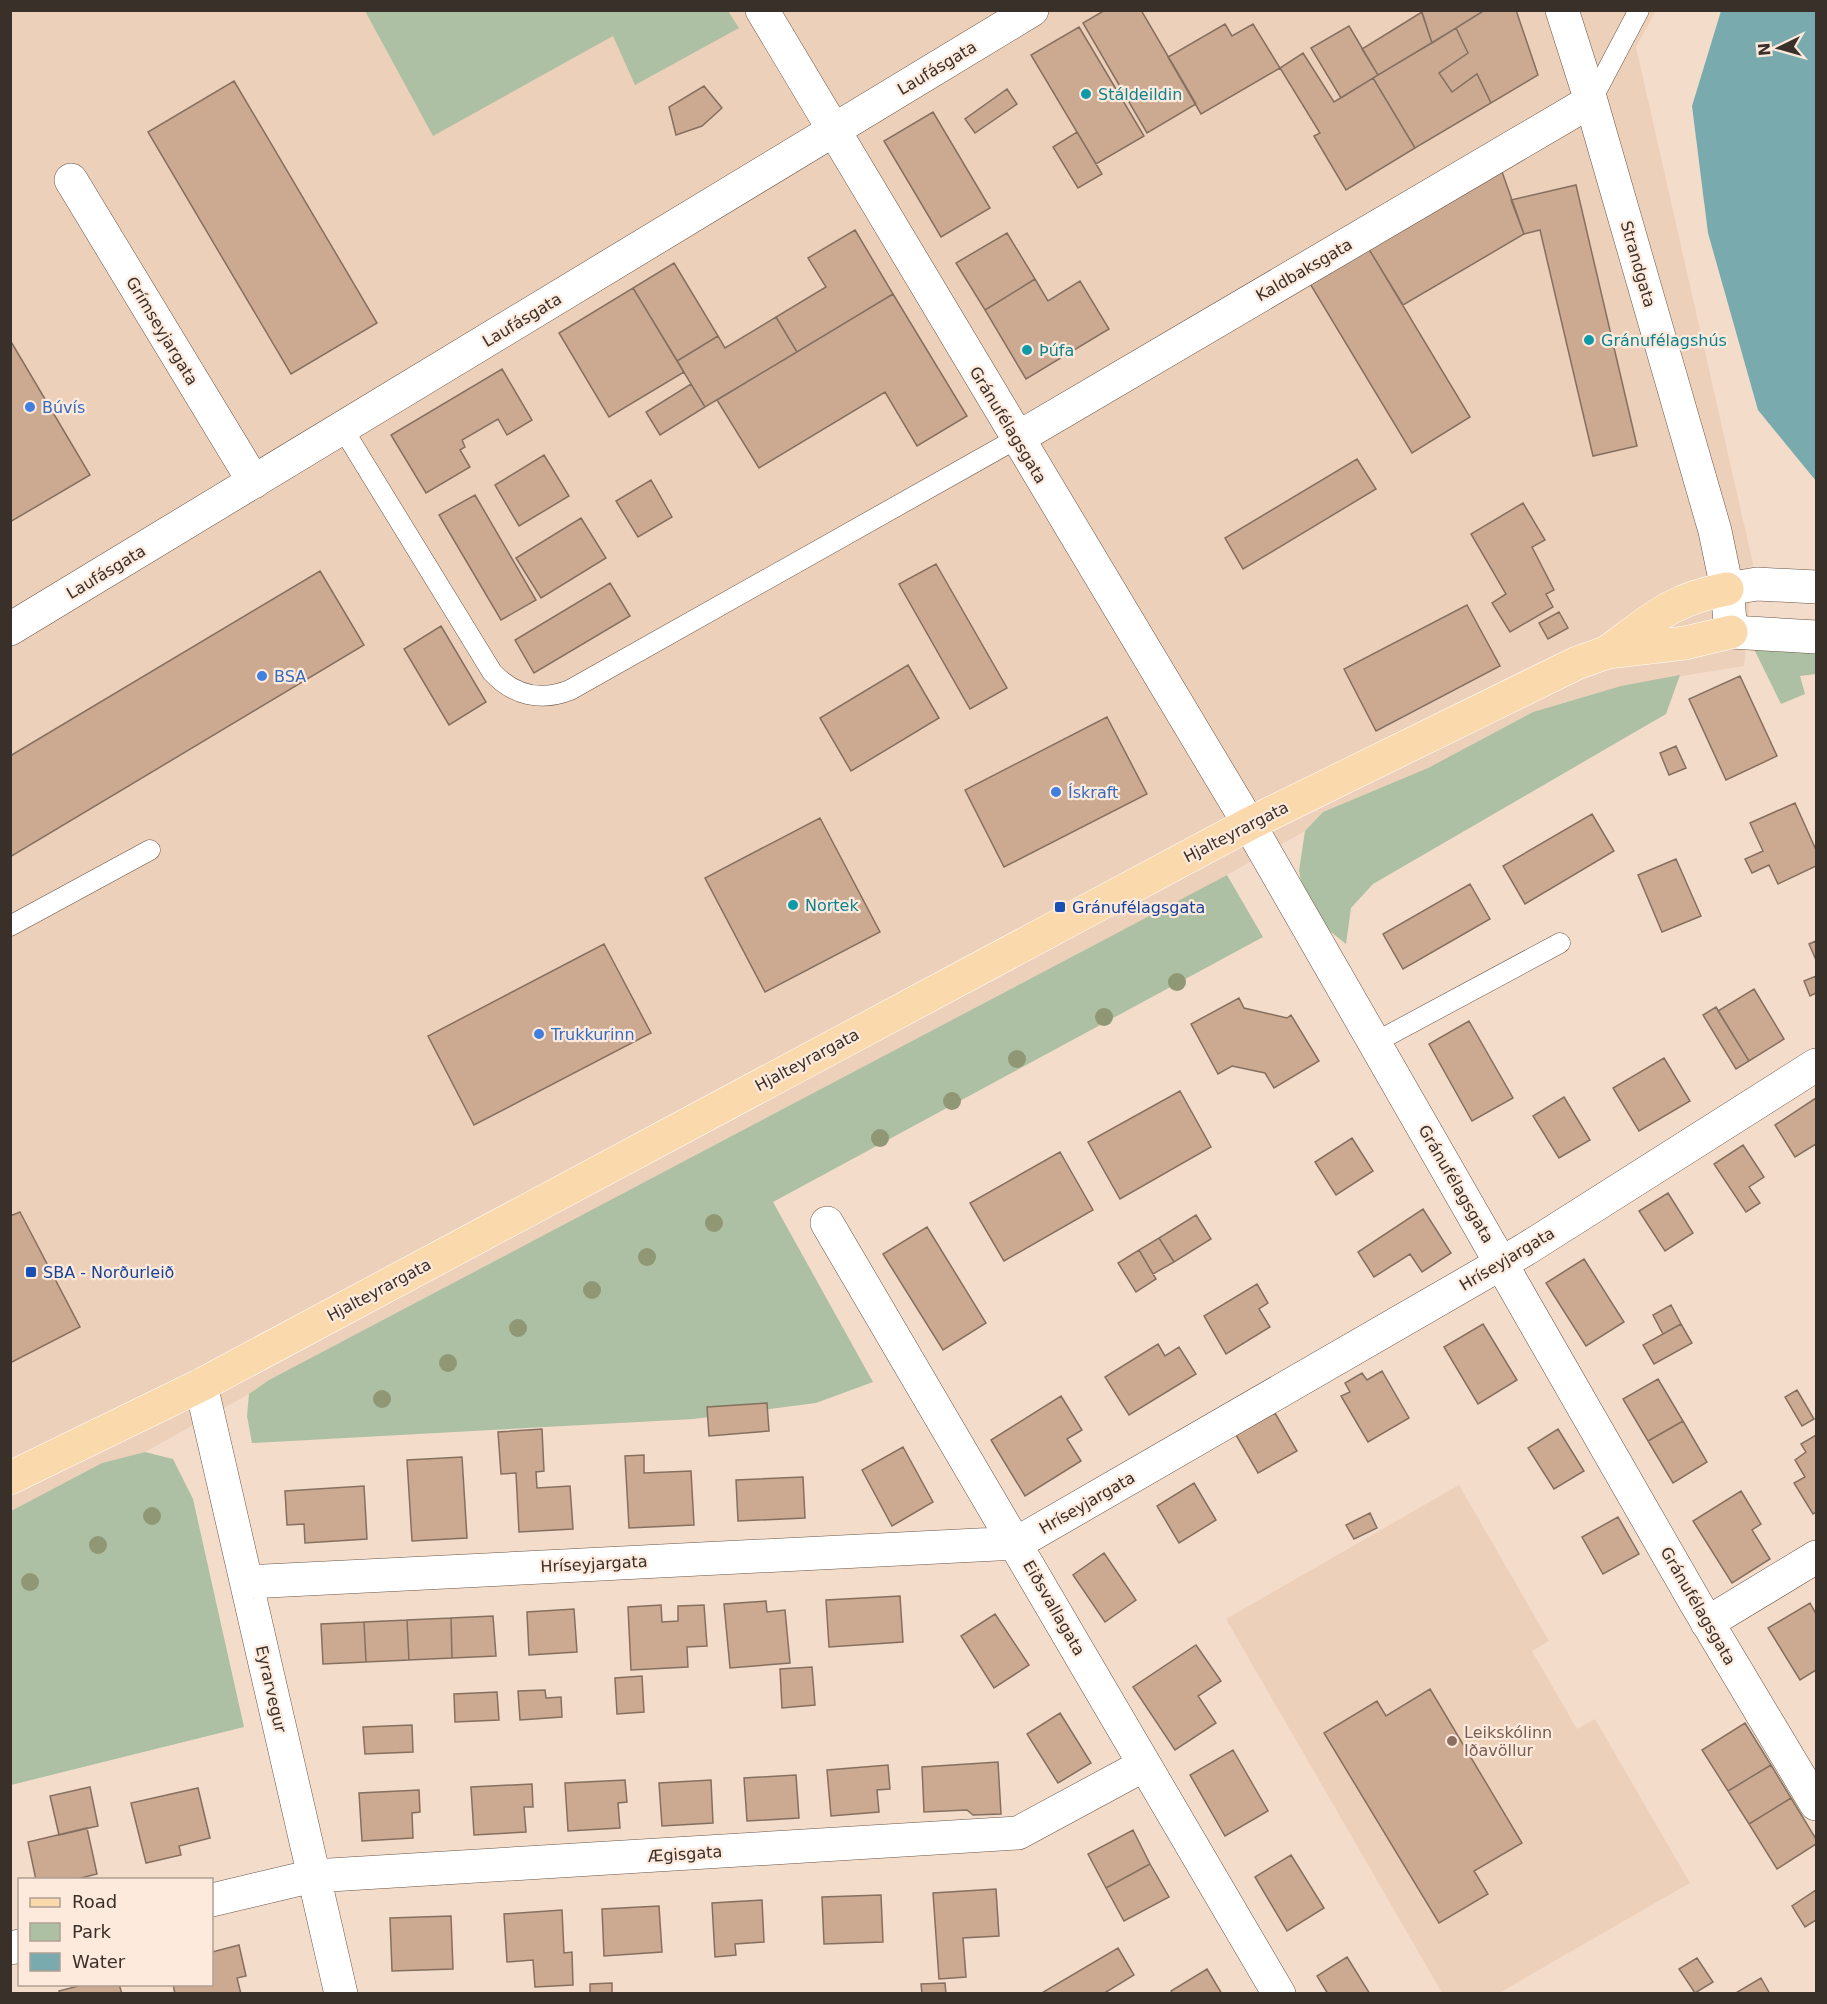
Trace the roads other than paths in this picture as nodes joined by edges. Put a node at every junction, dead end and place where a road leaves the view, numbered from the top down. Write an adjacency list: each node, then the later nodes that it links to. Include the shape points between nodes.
1 (762, 10): 6 (street, Gránufélagsgata)
2 (1032, 10): 6 (street, Laufásgata)
3 (1562, 10): 5 (street, Strandgata)
4 (1639, 10): 5 (lane)
5 (1591, 101): 9 (street, Kaldbaksgata); 12 (street, Strandgata, via 1715,531)
6 (833, 131): 8 (street, Laufásgata); 9 (street, Gránufélagsgata)
7 (71, 180): 10 (street, Grímseyjargata)
8 (343, 429): 9 (lane, via 492,672 511,689 540,697 570,690); 10 (street, Laufásgata)
9 (1017, 439): 17 (street, Gránufélagsgata)
10 (254, 482): 13 (street, Laufásgata)
11 (1816, 587): 12 (street, via 1757,584)
12 (1726, 589): 14 (street, Strandgata); 16 (main road, Hjalteyrargata, via 1670,605)
13 (10, 629)
14 (1731, 632): 15 (street); 16 (main road, Hjalteyrargata, via 1685,643)
15 (1816, 637)
16 (1608, 652): 17 (main road, Hjalteyrargata, via 1566,668)
17 (1249, 824): 21 (street, Gránufélagsgata); 25 (main road, Hjalteyrargata)
18 (150, 850): 19 (lane)
19 (10, 926)
20 (1560, 943): 21 (lane)
21 (1374, 1043): 24 (street, Gránufélagsgata)
22 (1816, 1065): 24 (street, Hríseyjargata)
23 (827, 1223): 27 (street, Eiðsvallagata)
24 (1502, 1262): 27 (street, Hríseyjargata); 30 (street, Gránufélagsgata)
25 (201, 1385): 26 (main road, Hjalteyrargata); 29 (street, Eyrarvegur)
26 (10, 1478)
27 (1017, 1544): 29 (street, Hríseyjargata); 31 (street, Eiðsvallagata)
28 (1816, 1557): 30 (street)
29 (247, 1582): 33 (street, Eyrarvegur)
30 (1707, 1623): 32 (street, Gránufélagsgata)
31 (1144, 1765): 33 (street, Ægisgata, via 1018,1833); 36 (street, Eiðsvallagata)
32 (1816, 1804)
33 (313, 1876): 34 (street, Ægisgata); 35 (street, Eyrarvegur)
34 (213, 1900)
35 (341, 1994)
36 (1279, 1994)

